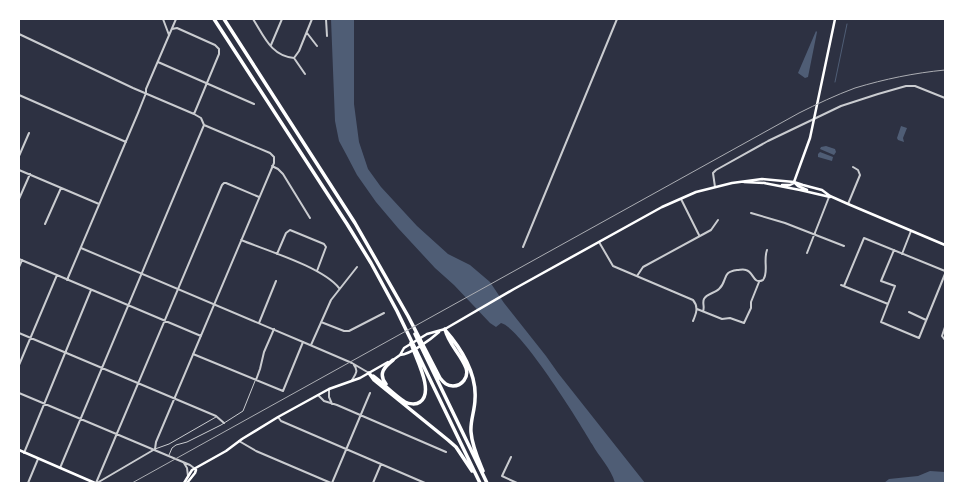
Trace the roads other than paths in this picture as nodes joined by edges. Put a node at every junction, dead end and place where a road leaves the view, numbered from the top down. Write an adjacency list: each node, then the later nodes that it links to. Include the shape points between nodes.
1 (163, 19): 14 (street)
2 (176, 19): 11 (street)
3 (214, 19): 99 (highway, via 347,224 378,275)
4 (224, 19): 84 (highway, via 355,223)
5 (253, 19): 16 (street)
6 (282, 19): 16 (street)
7 (312, 19): 12 (street)
8 (326, 19): 15 (street)
9 (617, 19): 59 (street)
10 (835, 19): 36 (main road, via 810,138)
11 (172, 30): 14 (street); 21 (street, via 176,28 219,49)
12 (307, 33): 17 (street); 18 (street)
13 (19, 34): 22 (street)
14 (169, 35): 19 (street)
15 (327, 36)
16 (270, 46): 18 (street, via 276,52)
17 (317, 46)
18 (294, 58): 20 (street)
19 (158, 62): 21 (street); 22 (street)
20 (305, 74)
21 (207, 83): 25 (street); 26 (street)
22 (146, 94): 26 (street); 29 (street)
23 (19, 95): 29 (street)
24 (945, 98): 38 (street, via 918,87 906,86 842,106 768,141 716,170 713,173)
25 (254, 104)
26 (194, 114): 27 (street, via 202,119)
27 (204, 125): 31 (street, via 272,154 275,159); 70 (street)
28 (29, 133): 30 (street)
29 (126, 142): 45 (street)
30 (19, 156)
31 (272, 166): 42 (street); 48 (street, via 283,174)
32 (853, 167): 46 (street, via 860,172)
33 (19, 170): 34 (street)
34 (30, 174): 39 (street); 44 (street)
35 (736, 182): 36 (main road, via 762,179); 37 (main road); 38 (main road)
36 (794, 182): 37 (main road, via 790,185); 40 (main road); 41 (main road, via 822,190)
37 (764, 183): 40 (main road)
38 (715, 187): 43 (main road)
39 (60, 188): 45 (street); 50 (street)
40 (816, 194): 41 (main road)
41 (829, 196): 46 (main road); 52 (street)
42 (259, 197): 54 (street); 79 (street, via 224,183)
43 (681, 198): 53 (street); 55 (main road)
44 (19, 199)
45 (100, 204): 58 (street)
46 (848, 204): 51 (main road)
47 (751, 213): 52 (street)
48 (310, 218)
49 (718, 220): 53 (street, via 712,228)
50 (45, 224)
51 (911, 231): 56 (main road); 64 (street)
52 (814, 234): 57 (street); 62 (street)
53 (699, 235): 72 (street, via 643,267)
54 (241, 240): 63 (street); 81 (street)
55 (599, 242): 72 (street, via 612,266); 96 (main road)
56 (945, 245)
57 (844, 246)
58 (81, 248): 70 (street); 73 (street)
59 (523, 248)
60 (767, 250): 75 (street, via 766,275)
61 (894, 250): 64 (street); 77 (street, via 864,238); 82 (street, via 881,281 895,286)
62 (806, 253)
63 (277, 254): 68 (street); 68 (street, via 286,233 290,230 324,244 326,247)
64 (902, 254): 69 (street)
65 (20, 259): 66 (street); 71 (street)
66 (19, 267)
67 (357, 267): 78 (street)
68 (317, 271): 78 (street)
69 (945, 272): 89 (street)
70 (141, 273): 79 (street); 83 (street)
71 (57, 275): 73 (street); 101 (street)
72 (637, 276): 85 (street, via 690,298 695,302)
73 (67, 280): 80 (street)
74 (276, 281): 93 (street)
75 (759, 282): 86 (street, via 747,270 729,272 721,287 704,298); 86 (street, via 744,323 730,318 722,319)
76 (841, 285): 77 (street)
77 (844, 286): 82 (street)
78 (339, 288): 92 (street)
79 (178, 289): 81 (street); 90 (street)
80 (91, 290): 83 (street); 105 (street)
81 (214, 304): 93 (street); 100 (street)
82 (888, 304): 89 (street, via 881,322 919,338)
83 (127, 305): 90 (street); 111 (street)
84 (403, 308): 96 (highway, via 440,378 448,385 456,386 464,380 467,371 446,336); 152 (highway)
85 (697, 309): 86 (street); 91 (street)
86 (703, 311)
87 (909, 312): 89 (street)
88 (384, 313): 92 (street, via 349,331)
89 (926, 320)
90 (164, 321): 100 (street); 115 (street)
91 (693, 321)
92 (321, 322): 104 (street)
93 (259, 323): 95 (street)
94 (945, 327): 102 (street, via 942,336)
95 (274, 329): 103 (street); 113 (street)
96 (445, 329): 97 (main road); 152 (highway, via 473,375 476,389 471,434)
97 (439, 332): 107 (main road); 107 (main road, via 427,334 404,348)
98 (19, 333): 101 (street)
99 (408, 333): 117 (highway, via 425,381 426,393 420,402 412,404 405,402); 151 (highway)
100 (201, 336): 106 (street)
101 (30, 338): 105 (street); 110 (street)
102 (945, 340)
103 (303, 342): 104 (street); 113 (street, via 283,391)
104 (311, 345): 109 (street)
105 (65, 352): 111 (street); 122 (street)
106 (193, 354): 113 (street); 121 (street)
107 (400, 355): 108 (main road)
108 (392, 360): 112 (main road); 117 (highway, via 382,371 382,375 383,381)
109 (352, 363): 112 (street); 114 (street, via 357,371)
110 (19, 364)
111 (101, 368): 115 (street); 127 (street)
112 (369, 373): 114 (main road); 117 (highway); 151 (highway, via 374,380 456,447)
113 (256, 380): 128 (lane, via 243,411)
114 (352, 380): 116 (main road)
115 (138, 383): 121 (street); 129 (street)
116 (329, 389): 120 (main road); 123 (street, via 328,397)
117 (393, 392)
118 (19, 393): 122 (street)
119 (370, 393): 126 (street)
120 (318, 395): 123 (street); 125 (main road)
121 (175, 398): 124 (street); 131 (street)
122 (44, 404): 127 (street); 135 (street)
123 (332, 404): 126 (street)
124 (216, 416): 128 (street); 131 (lane, via 169,444)
125 (278, 416): 130 (main road); 133 (street, via 281,421)
126 (361, 416): 133 (street); 134 (street)
127 (80, 418): 129 (street); 141 (street)
128 (224, 423): 136 (lane, via 172,448)
129 (117, 434): 131 (street); 145 (street)
130 (239, 441): 142 (main road); 148 (street, via 256,451)
131 (155, 449): 136 (street); 145 (street)
132 (19, 450): 135 (main road)
133 (346, 450): 140 (street); 148 (street)
134 (446, 452)
135 (24, 453): 138 (main road)
136 (169, 456): 139 (street)
137 (511, 457): 153 (street, via 502,476)
138 (38, 459): 141 (main road); 144 (street)
139 (183, 462): 142 (street); 143 (street)
140 (380, 464): 149 (street); 150 (street)
141 (60, 468): 145 (main road)
142 (196, 470): 143 (main road, via 192,470); 147 (main road)
143 (188, 476): 146 (main road)
144 (28, 483)
145 (96, 483)
146 (184, 483)
147 (187, 483)
148 (331, 483)
149 (372, 483)
150 (425, 483)
151 (479, 483)
152 (487, 483)
153 (518, 483)

